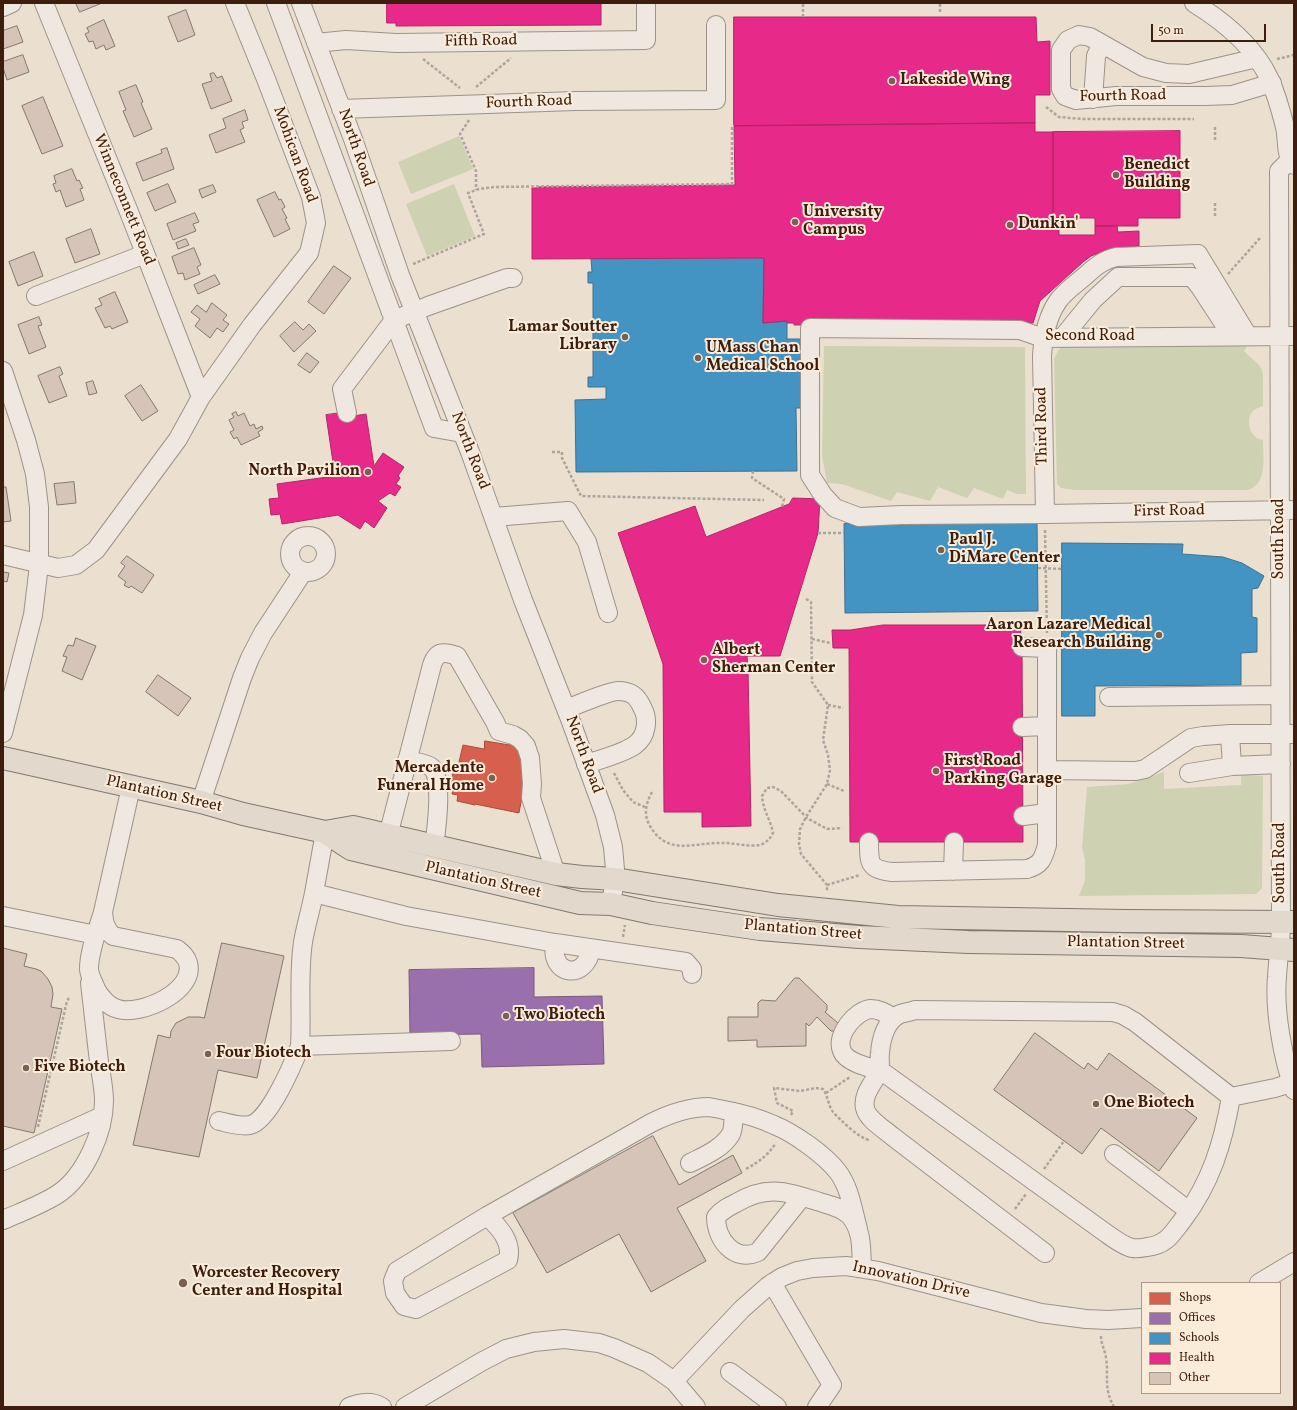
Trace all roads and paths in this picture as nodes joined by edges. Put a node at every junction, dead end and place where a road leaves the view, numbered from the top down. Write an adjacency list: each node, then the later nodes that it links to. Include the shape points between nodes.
1 (12, 3): 10 (street)
2 (44, 3): 32 (street, Winneconnett Road)
3 (235, 3): 44 (street, Mohican Road, via 311,197 316,223 309,253 252,325)
4 (276, 3): 38 (street)
5 (301, 3): 15 (street, North Road)
6 (646, 3): 14 (street, Fifth Road, via 646,40)
7 (803, 3): 12 (path)
8 (940, 3): 11 (path)
9 (1194, 3): 17 (street, South Road, via 1227,26)
10 (3, 7)
11 (940, 12)
12 (803, 17)
13 (716, 25): 21 (street, Fourth Road, via 716,100 575,101)
14 (530, 41): 15 (street, Fifth Road, via 396,43 346,40); 19 (path)
15 (316, 43): 21 (street, North Road)
16 (1102, 44): 17 (street, Fourth Road, via 1143,67 1166,73 1189,74); 20 (street, via 1096,56); 20 (street, Fourth Road, via 1090,37 1079,35 1068,40 1061,50 1061,89 1065,96 1076,100)
17 (1257, 58): 18 (street, South Road)
18 (1272, 83): 20 (street, Fourth Road, via 1232,95 1116,96); 26 (street, South Road)
19 (474, 89)
20 (1094, 99)
21 (341, 108): 37 (street, North Road)
22 (1046, 108): 23 (path, via 1059,117 1083,119)
23 (1194, 119)
24 (734, 126): 33 (path, via 732,184 480,188 468,193 484,234)
25 (1215, 126): 27 (path)
26 (1290, 129): 28 (street, South Road)
27 (1215, 142)
28 (1292, 163): 40 (street, South Road, via 1279,171)
29 (1215, 203): 30 (path)
30 (1215, 216)
31 (1260, 238): 35 (path)
32 (145, 254): 36 (street); 44 (street, Winneconnett Road)
33 (413, 264)
34 (513, 278): 37 (street)
35 (1224, 279)
36 (36, 296)
37 (415, 311): 38 (street); 47 (street, North Road)
38 (394, 320): 46 (street, via 342,389); 47 (street, via 434,428)
39 (1240, 336): 40 (street, Second Road); 41 (street, Third Road, via 1198,254 1107,259 1057,302); 42 (street, Second Road); 42 (street, via 1192,277 1118,277 1093,300)
40 (1287, 336): 52 (street, South Road)
41 (1043, 338): 42 (street, Second Road); 53 (street, Third Road); 53 (street, Second Road, via 1020,330 810,328 810,474 835,508 859,517)
42 (1062, 338)
43 (3, 370): 45 (street)
44 (201, 397): 58 (street, Mohican Road, via 178,439 96,550 76,565 58,568)
45 (9, 399): 58 (street, via 26,440 37,489)
46 (347, 412)
47 (462, 433): 54 (street, North Road)
48 (552, 452): 50 (path, via 562,452 562,458 581,496)
49 (753, 471): 51 (path, via 752,478 784,498)
50 (764, 500)
51 (782, 507)
52 (1287, 510): 53 (street, First Road); 68 (street, South Road)
53 (1044, 514): 67 (path)
54 (494, 517): 63 (street, via 568,511 587,542); 72 (street, North Road)
55 (818, 533): 56 (path)
56 (844, 533)
57 (3, 555): 58 (street, Mohican Road)
58 (39, 565): 75 (street, via 33,615)
59 (1038, 568): 60 (path, bridge)
60 (1062, 569)
61 (303, 572): 90 (street, via 263,633 250,658)
62 (806, 599): 64 (path, via 811,602)
63 (608, 613)
64 (812, 639): 65 (path); 70 (path, via 812,682)
65 (830, 643)
66 (1022, 647): 67 (street)
67 (1047, 648): 73 (street)
68 (1280, 695): 69 (street); 77 (street, South Road)
69 (1109, 697)
70 (828, 705): 71 (path); 86 (path, via 823,740 830,770)
71 (843, 708)
72 (566, 709): 80 (street, North Road); 80 (street, via 617,691 628,692 638,698 644,710 647,724 644,735 635,745)
73 (1047, 726): 74 (street); 83 (street)
74 (1022, 727)
75 (3, 733)
76 (1230, 734): 77 (street); 82 (street); 83 (street, via 1191,738 1145,769 1136,771)
77 (1287, 734): 81 (street, South Road)
78 (3, 758): 87 (main road, Plantation Street)
79 (407, 760): 97 (street); 100 (street, via 434,769 438,792 438,818); 103 (street, via 434,659 447,652 457,656 499,731 513,734 526,746 530,758 532,798)
80 (586, 764): 104 (street, North Road, via 605,815 613,847)
81 (1281, 764): 82 (street); 111 (street, South Road)
82 (1232, 766): 85 (street)
83 (1047, 770): 92 (street)
84 (613, 772): 91 (path, via 633,802)
85 (1189, 773)
86 (827, 784): 88 (path); 94 (path)
87 (131, 787): 90 (main road, Plantation Street); 109 (street)
88 (844, 791)
89 (652, 792): 91 (path)
90 (201, 802): 96 (main road, Plantation Street)
91 (646, 808): 94 (path, via 648,823 656,836 670,845 687,846 722,843 760,844 769,840 773,833 772,825 762,796 767,788 773,787 782,791)
92 (1047, 813): 93 (street); 102 (street, via 1047,845 1042,861 1038,865 1026,869)
93 (1022, 816)
94 (806, 817): 95 (path, via 827,829); 105 (path, via 800,829 801,854)
95 (842, 828)
96 (325, 832): 97 (main road, Plantation Street, via 353,827); 106 (street); 108 (main road, Plantation Street, via 351,849 580,903)
97 (388, 836): 100 (main road, Plantation Street)
98 (869, 842): 101 (street)
99 (954, 842): 102 (street)
100 (434, 846): 103 (main road, Plantation Street)
101 (872, 866): 102 (street, via 892,872); 105 (path, via 860,875)
102 (953, 871)
103 (556, 874): 104 (main road, Plantation Street)
104 (615, 879): 108 (street, North Road); 111 (main road, Plantation Street, via 778,905 898,916)
105 (828, 884): 107 (path)
106 (314, 893): 115 (street, via 406,916); 123 (street, via 303,948)
107 (826, 898)
108 (611, 904): 117 (main road, Plantation Street, via 652,913 760,929 859,937)
109 (103, 912): 114 (street); 118 (street, via 105,926 113,936 176,949 186,958 189,972 185,981 172,994 150,1007 120,1010 112,1007 99,995)
110 (3, 916): 114 (street)
111 (1288, 922): 117 (street, South Road)
112 (625, 924): 113 (path)
113 (623, 932)
114 (96, 935): 118 (street)
115 (556, 943): 116 (street); 116 (street, via 556,960 566,970 578,969 587,963)
116 (591, 949): 119 (street, via 686,962 692,969)
117 (1287, 949): 126 (street, South Road, via 1277,978 1278,1009 1283,1045)
118 (89, 970): 131 (street, via 104,1102)
119 (692, 974)
120 (70, 998): 135 (path, via 67,1001 36,1134)
121 (894, 1018): 124 (street, via 882,1011 871,1009 860,1013 844,1030 841,1036 842,1051); 125 (street, via 882,1036); 128 (street, via 915,1010 1113,1012 1135,1022)
122 (451, 1041): 123 (street)
123 (300, 1046): 132 (street, via 269,1109 257,1122 250,1125)
124 (859, 1064): 125 (street); 127 (path, via 856,1073)
125 (880, 1070): 133 (street, via 867,1093 865,1109 870,1118); 141 (street, via 1120,1243 1132,1248 1159,1245 1166,1241)
126 (1293, 1085): 128 (street)
127 (826, 1093): 129 (path, via 823,1089 816,1088 800,1091 774,1088 777,1103); 133 (path, via 832,1111 867,1140 877,1140)
128 (1231, 1097): 141 (street, via 1213,1166)
129 (791, 1110)
130 (734, 1112): 138 (street, via 732,1133 723,1144); 142 (street, via 709,1107 685,1110 651,1122); 144 (street, via 774,1125 818,1153 838,1172 847,1189)
131 (102, 1116): 135 (street); 143 (street, via 91,1152 72,1183 59,1194)
132 (219, 1122)
133 (889, 1134): 145 (street)
134 (779, 1139): 139 (path, via 763,1159)
135 (41, 1144): 137 (street)
136 (1114, 1154): 141 (street)
137 (3, 1162)
138 (690, 1163)
139 (746, 1169)
140 (802, 1197): 140 (street, via 773,1191 745,1197 720,1212 716,1217 717,1229 729,1249 739,1254 758,1252); 144 (street, via 847,1212)
141 (1189, 1211)
142 (487, 1216): 142 (street, via 397,1271 393,1281 396,1293 404,1306 416,1309 508,1260 510,1253 504,1235)
143 (3, 1220)
144 (858, 1229): 147 (street)
145 (1045, 1253)
146 (1294, 1262): 148 (street)
147 (862, 1268): 149 (street, Innovation Drive, via 813,1268 797,1271); 151 (street, Innovation Drive, via 1041,1313)
148 (1261, 1282)
149 (772, 1283): 153 (street, Innovation Drive, via 742,1309); 159 (street, via 832,1385)
150 (1141, 1318): 151 (street, Innovation Drive)
151 (1099, 1320): 160 (path, via 1106,1358 1106,1385)
152 (730, 1372): 158 (street)
153 (674, 1380): 156 (street, via 648,1363 614,1348 580,1340 549,1340 520,1345 494,1355); 157 (street)
154 (349, 1407): 155 (street, via 365,1402)
155 (382, 1407)
156 (405, 1407)
157 (696, 1407)
158 (777, 1407)
159 (817, 1407)
160 (1114, 1407)

